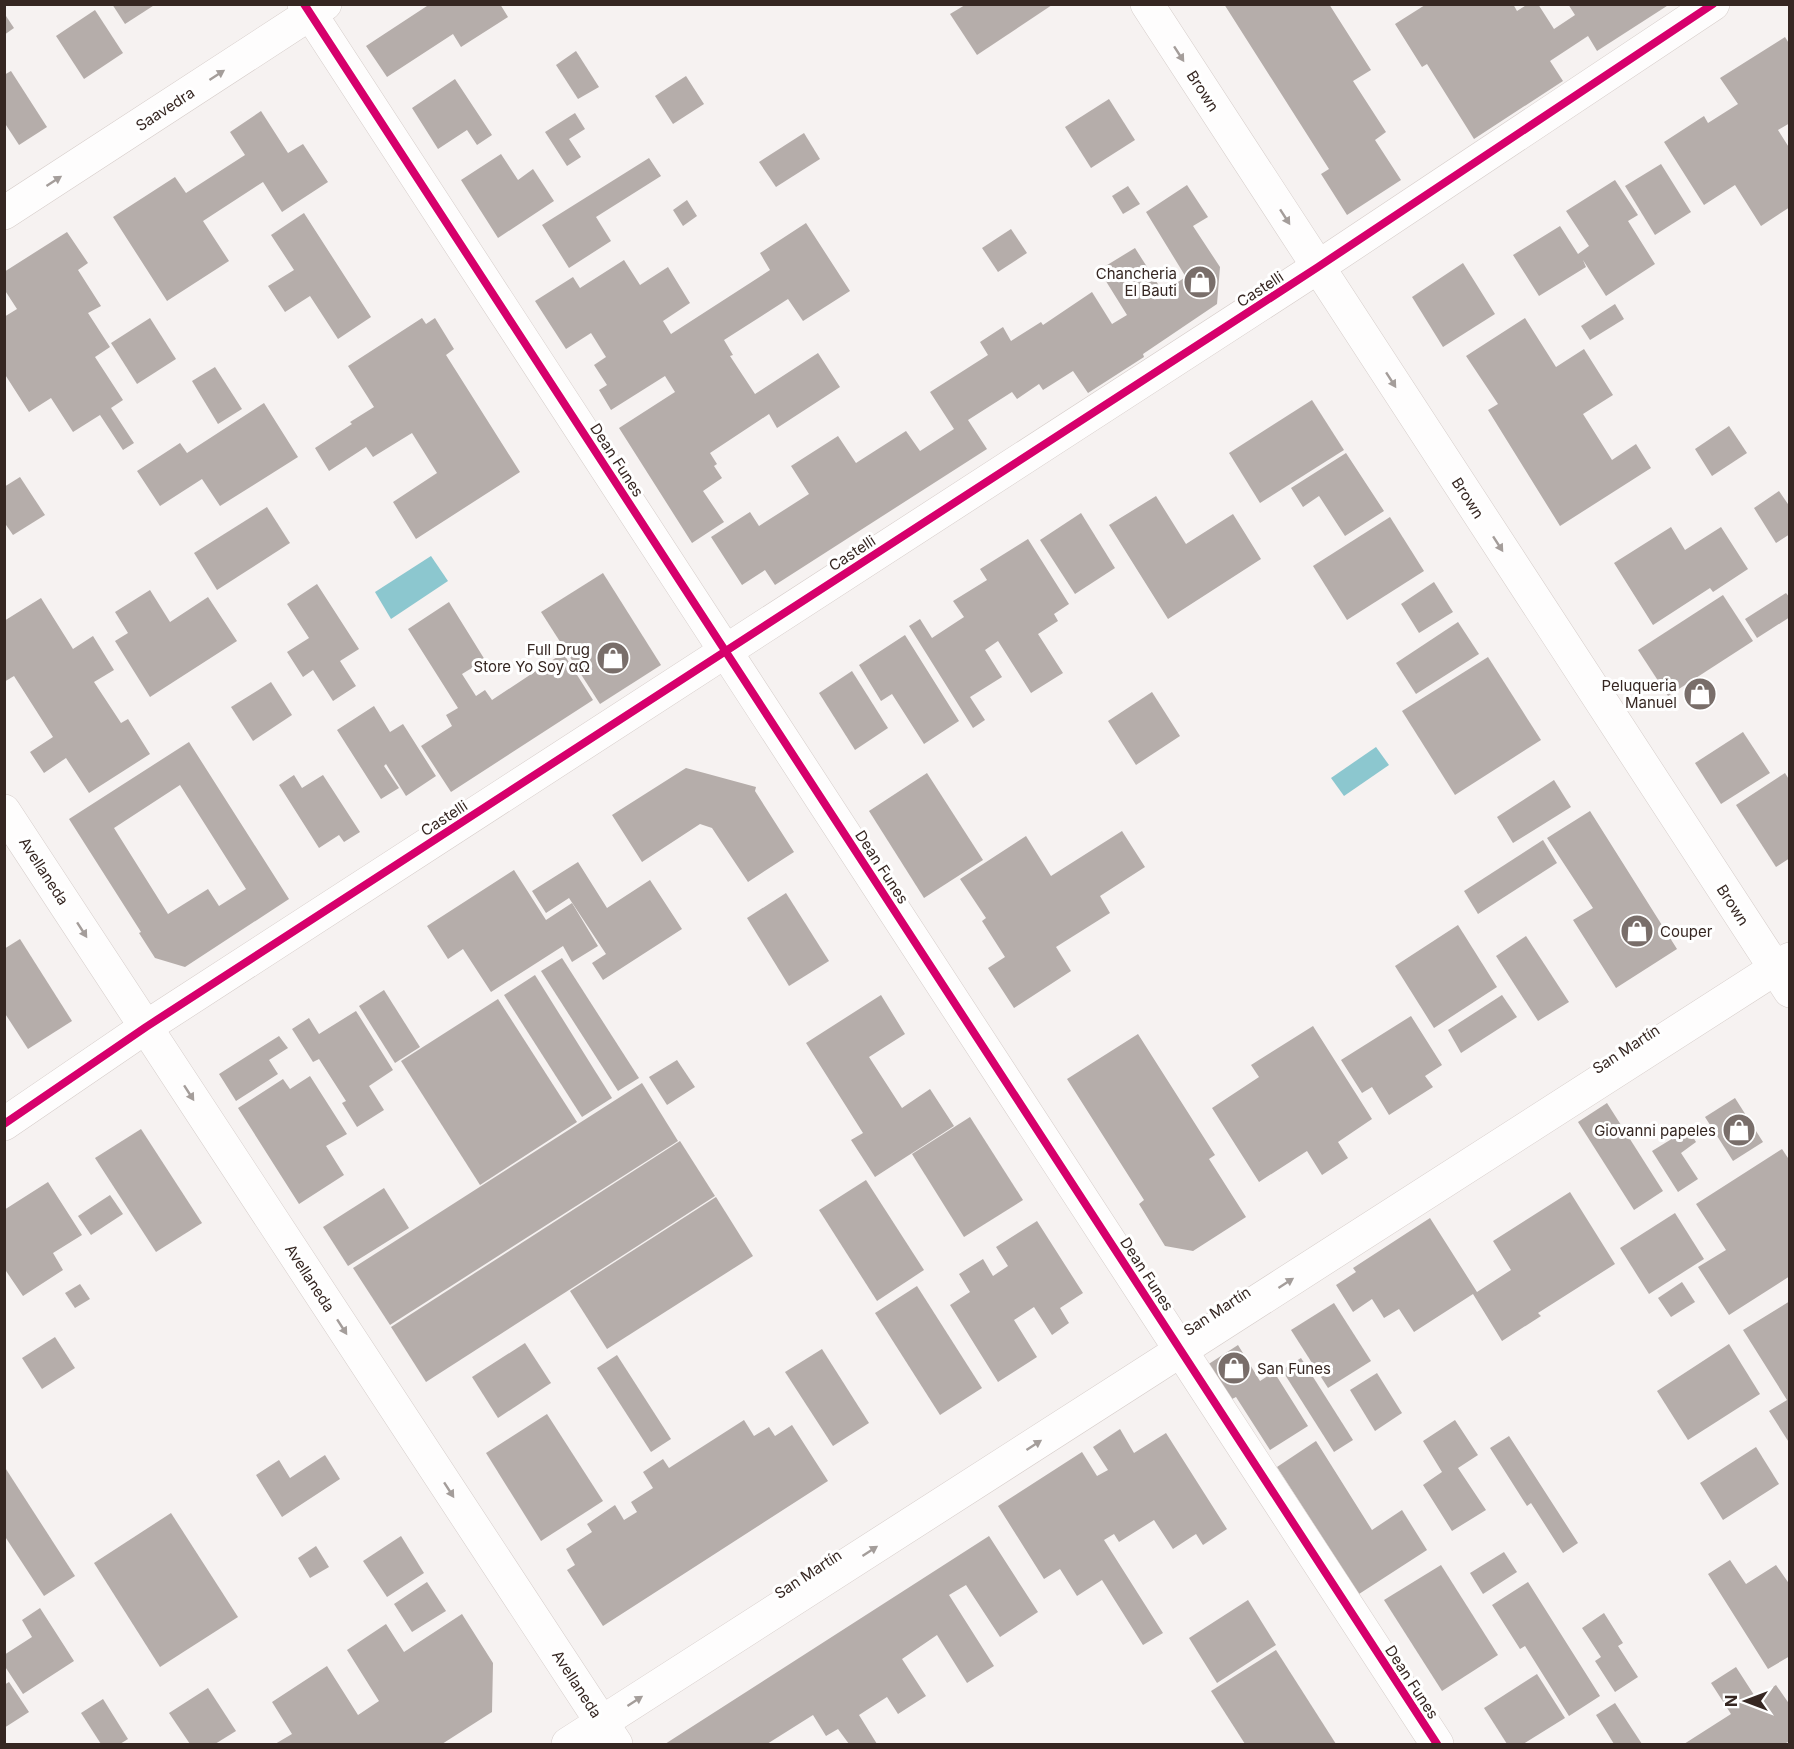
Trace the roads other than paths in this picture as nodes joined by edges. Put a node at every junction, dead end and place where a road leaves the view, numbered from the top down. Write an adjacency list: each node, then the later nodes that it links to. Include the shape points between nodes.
1 (1147, 4): 5 (street, Brown, one-way to 5)
2 (1713, 4): 5 (street, Castelli)
3 (313, 8): 4 (street, Saavedra, one-way to 3); 6 (street, Dean Funes)
4 (4, 213)
5 (1318, 267): 6 (street, Castelli); 8 (street, Brown, one-way to 8)
6 (725, 651): 9 (street, Castelli); 11 (street, Dean Funes)
7 (4, 811): 9 (street, Avellaneda, one-way to 9)
8 (1785, 973): 11 (street, San Martín, one-way to 8)
9 (146, 1027): 10 (street, Castelli); 12 (street, Avellaneda, one-way to 12)
10 (4, 1124)
11 (1180, 1351): 12 (street, San Martín, one-way to 11); 14 (street, Dean Funes)
12 (609, 1734): 13 (street, San Martín)
13 (568, 1744)
14 (1437, 1744)

